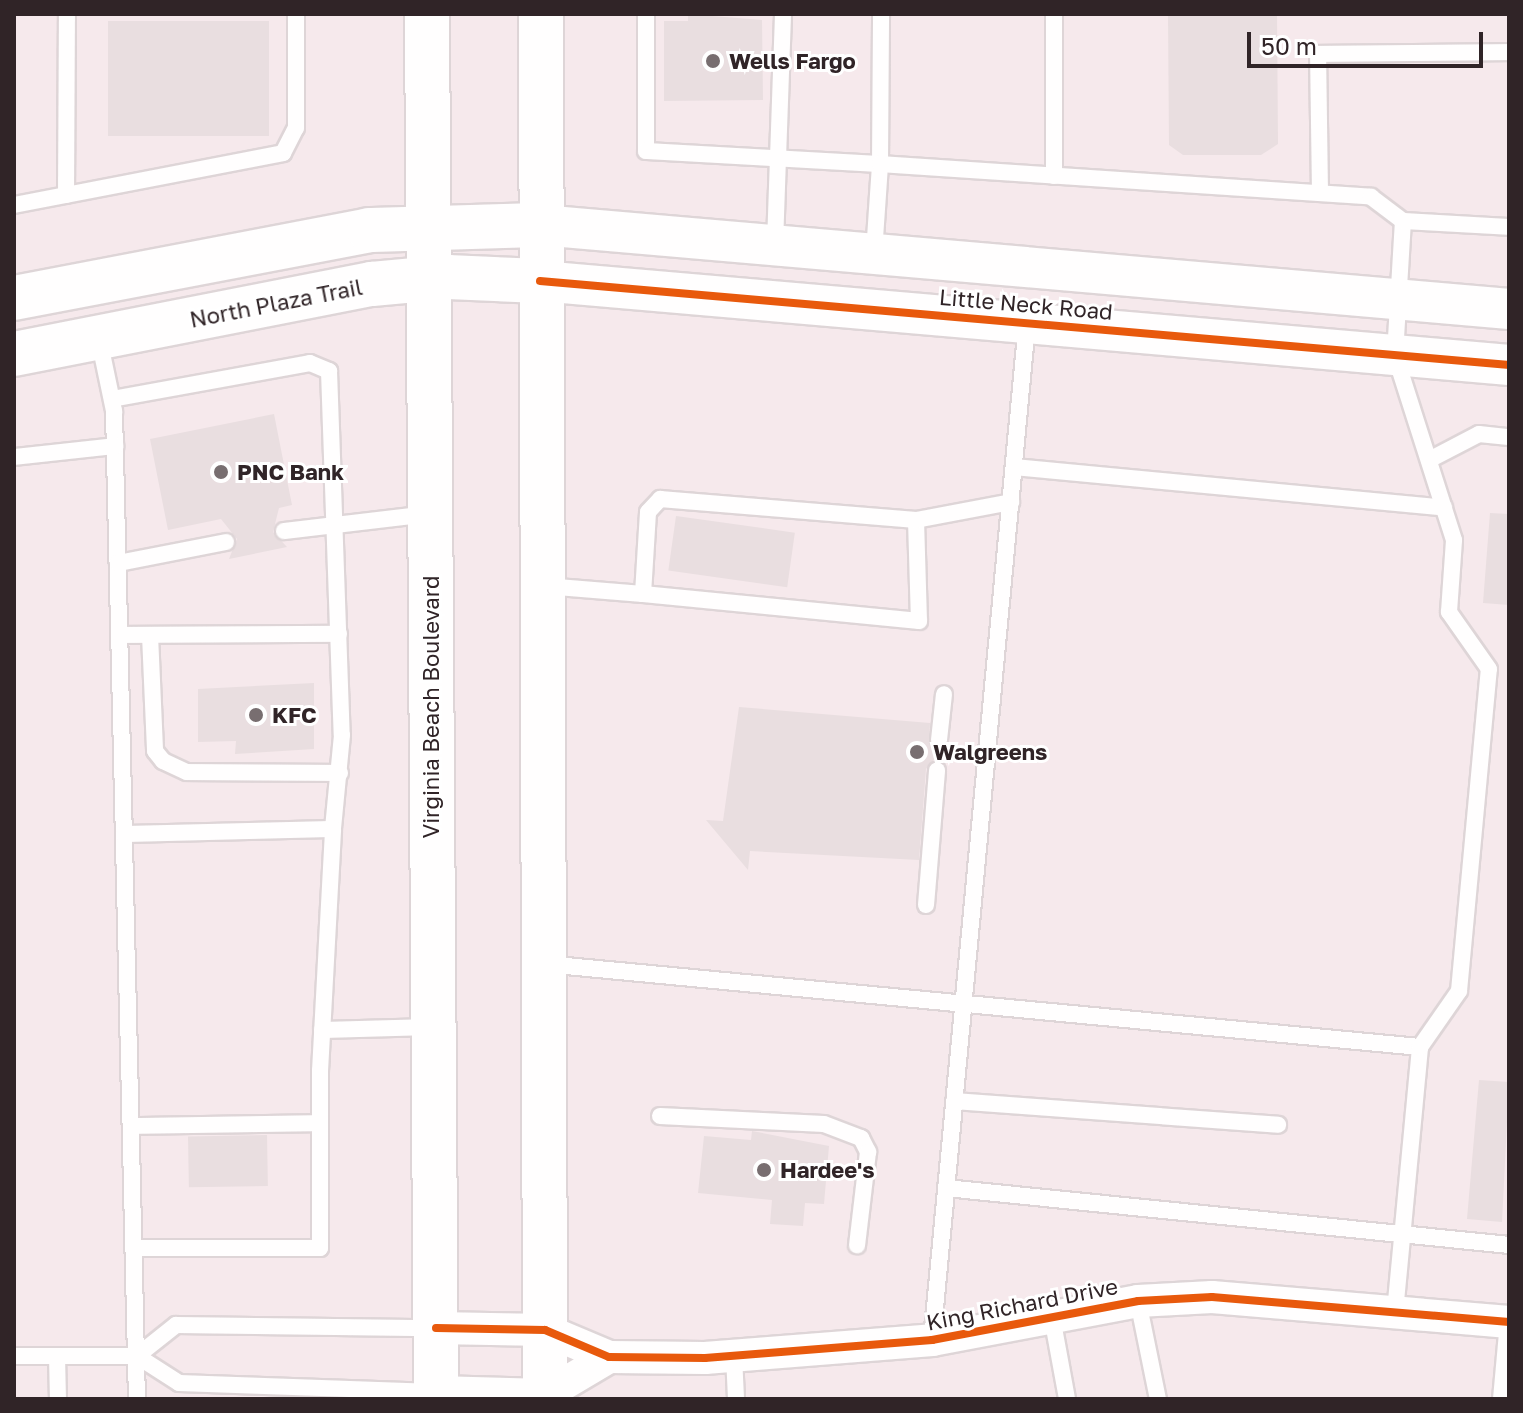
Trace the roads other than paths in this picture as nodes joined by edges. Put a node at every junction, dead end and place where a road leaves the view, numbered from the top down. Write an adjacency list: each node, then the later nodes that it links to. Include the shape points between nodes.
1 (67, 14): 14 (lane)
2 (296, 14): 14 (lane, via 296,128 283,153)
3 (427, 14): 17 (main road, Virginia Beach Boulevard)
4 (541, 14): 18 (main road)
5 (646, 14): 10 (lane, via 646,151)
6 (783, 14): 10 (lane)
7 (881, 14): 11 (lane)
8 (1054, 14): 12 (lane)
9 (1509, 52): 13 (lane, via 1318,54)
10 (780, 159): 11 (lane); 20 (lane)
11 (880, 164): 12 (lane); 21 (lane)
12 (1054, 176): 13 (lane)
13 (1320, 193): 16 (lane, via 1371,197)
14 (66, 195): 15 (lane)
15 (14, 205)
16 (1403, 221): 19 (lane); 25 (lane)
17 (428, 224): 18 (main road); 22 (main road, Virginia Beach Boulevard); 24 (main road)
18 (540, 225): 20 (street, Little Neck Road); 23 (main road)
19 (1509, 227)
20 (775, 244): 21 (street, Little Neck Road)
21 (874, 253): 25 (street, Little Neck Road)
22 (429, 278): 23 (main road, North Plaza Trail); 28 (main road, North Plaza Trail); 40 (main road, Virginia Beach Boulevard)
23 (540, 281): 27 (street, Little Neck Road); 46 (main road)
24 (14, 298)
25 (1400, 300): 26 (street, Little Neck Road); 30 (lane)
26 (1509, 309)
27 (1028, 322): 30 (street, Little Neck Road); 37 (lane)
28 (98, 338): 29 (main road, North Plaza Trail); 32 (lane)
29 (14, 354)
30 (1395, 355): 31 (street, Little Neck Road); 36 (lane)
31 (1509, 365)
32 (112, 399): 34 (lane); 42 (lane, via 321,364 329,371)
33 (1509, 437): 36 (lane, via 1479,434)
34 (115, 446): 35 (lane); 45 (lane)
35 (14, 457)
36 (1429, 460): 39 (lane)
37 (1014, 467): 38 (lane); 39 (lane)
38 (1011, 502): 41 (lane); 59 (lane)
39 (1444, 508): 62 (lane, via 1454,540 1449,612 1489,669 1459,991)
40 (431, 514): 42 (lane); 60 (main road, Virginia Beach Boulevard)
41 (916, 520): 47 (lane, via 660,499 648,512); 47 (lane, via 919,621)
42 (334, 521): 43 (lane); 48 (lane)
43 (284, 531)
44 (226, 542): 45 (lane)
45 (118, 563): 49 (lane)
46 (542, 586): 47 (lane); 58 (main road)
47 (643, 594)
48 (339, 634): 50 (lane); 54 (lane)
49 (120, 635): 50 (lane); 56 (lane)
50 (150, 635): 54 (lane, via 155,751 163,761 187,772)
51 (944, 694): 52 (lane)
52 (939, 740)
53 (937, 770): 57 (lane)
54 (340, 773): 55 (lane)
55 (333, 829): 56 (lane); 61 (lane)
56 (124, 834): 67 (lane)
57 (926, 905)
58 (544, 964): 59 (lane); 78 (main road)
59 (963, 1004): 62 (lane); 63 (lane)
60 (433, 1027): 61 (lane); 77 (main road, Virginia Beach Boulevard)
61 (322, 1030): 65 (lane)
62 (1420, 1047): 69 (lane)
63 (954, 1101): 66 (lane); 68 (lane)
64 (660, 1116): 70 (lane, via 824,1124 861,1138 868,1152)
65 (320, 1123): 67 (lane); 72 (lane, via 320,1248)
66 (1278, 1125)
67 (132, 1126): 72 (lane)
68 (946, 1188): 69 (lane); 79 (lane)
69 (1402, 1236): 71 (lane); 74 (lane)
70 (857, 1245)
71 (1509, 1245)
72 (135, 1248): 82 (lane)
73 (1138, 1301): 74 (street, King Richard Drive, via 1212,1297); 75 (street, King Richard Drive); 91 (lane)
74 (1395, 1312): 76 (street, King Richard Drive)
75 (1052, 1317): 79 (street, King Richard Drive); 90 (lane)
76 (1508, 1322): 92 (lane)
77 (436, 1328): 78 (street); 82 (lane, via 176,1325); 85 (main road, Virginia Beach Boulevard)
78 (545, 1330): 84 (street, King Richard Drive); 86 (main road)
79 (932, 1340): 83 (street, King Richard Drive)
80 (14, 1356): 81 (lane)
81 (57, 1356): 82 (lane); 87 (lane)
82 (137, 1356): 85 (lane, via 179,1383); 88 (lane)
83 (734, 1356): 84 (street, King Richard Drive); 89 (lane)
84 (609, 1357): 86 (street)
85 (436, 1396): 86 (street)
86 (545, 1397)
87 (58, 1399)
88 (137, 1399)
89 (736, 1399)
90 (1067, 1399)
91 (1158, 1399)
92 (1501, 1399)

